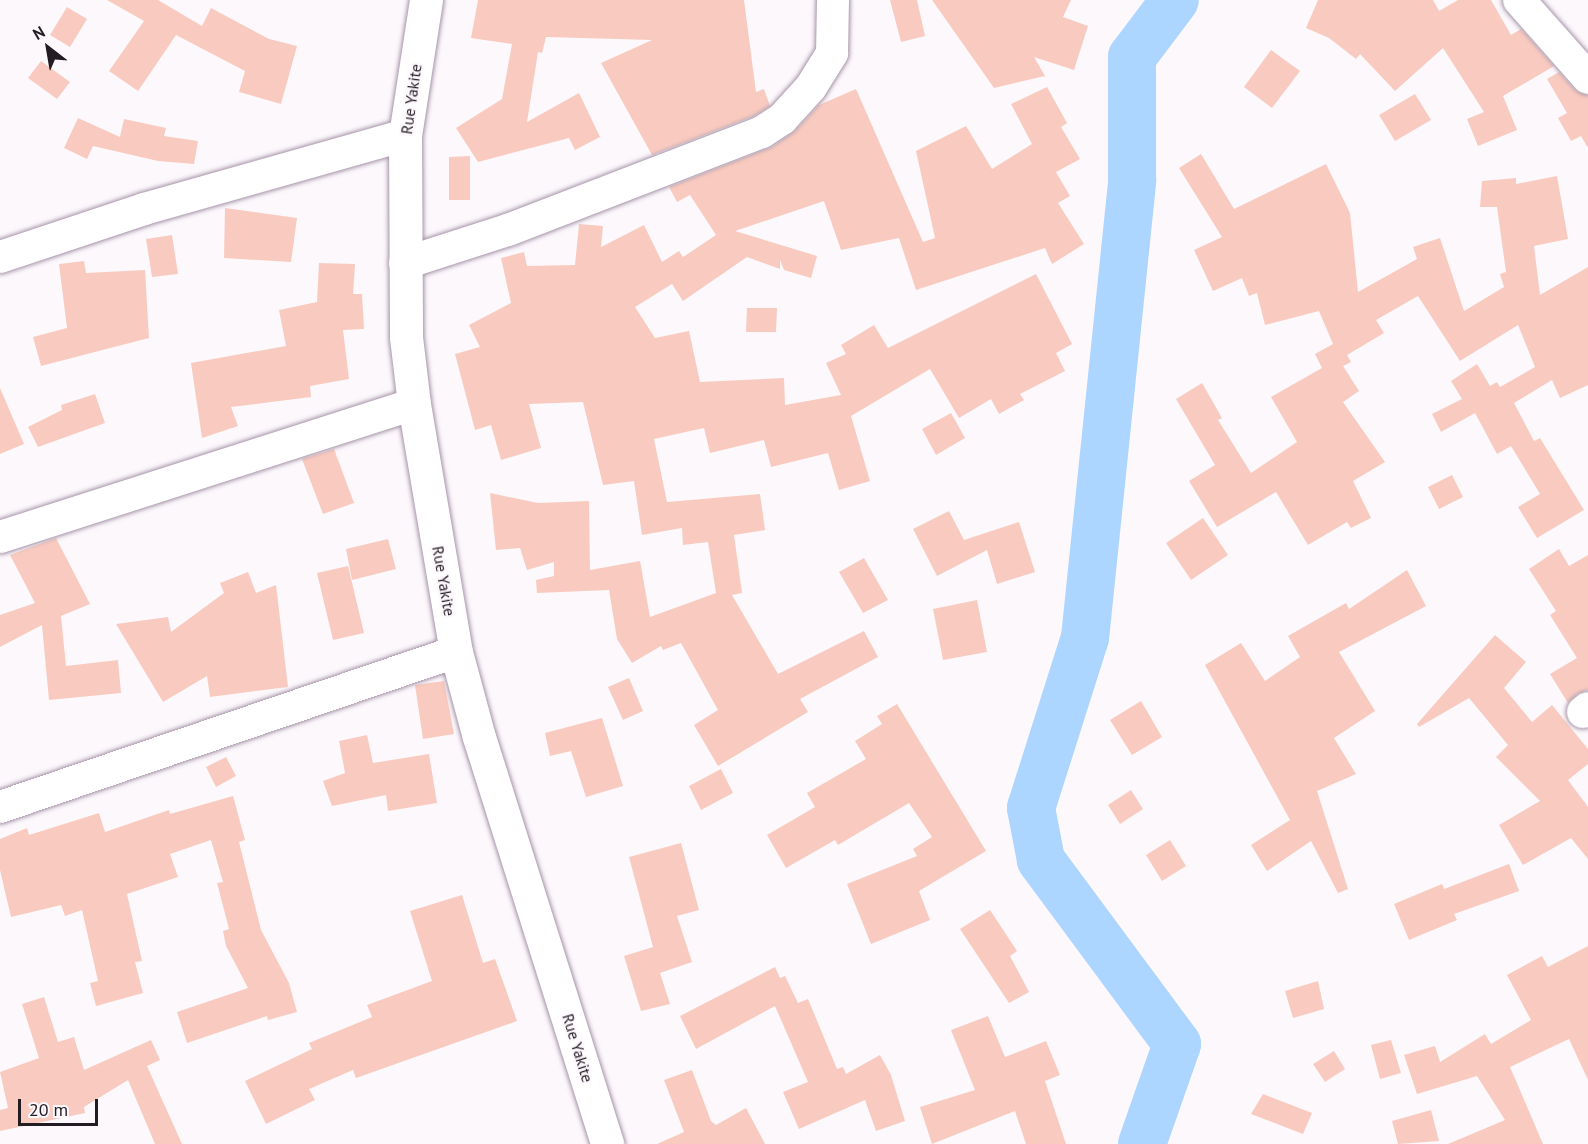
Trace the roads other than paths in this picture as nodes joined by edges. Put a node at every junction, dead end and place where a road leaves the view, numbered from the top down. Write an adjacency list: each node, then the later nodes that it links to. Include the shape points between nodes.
1 (426, 0): 5 (main road, Rue Yakite)
2 (833, 0): 7 (street, via 832,53 811,87 782,119 762,132 508,230)
3 (1519, 0): 4 (street)
4 (1588, 78)
5 (405, 135): 6 (street, via 144,209); 7 (main road, Rue Yakite)
6 (0, 257)
7 (405, 263): 8 (main road, Rue Yakite, via 405,337)
8 (414, 404): 9 (street); 10 (main road, Rue Yakite)
9 (0, 537)
10 (456, 652): 11 (street); 12 (main road, Rue Yakite)
11 (0, 807)
12 (607, 1144)

